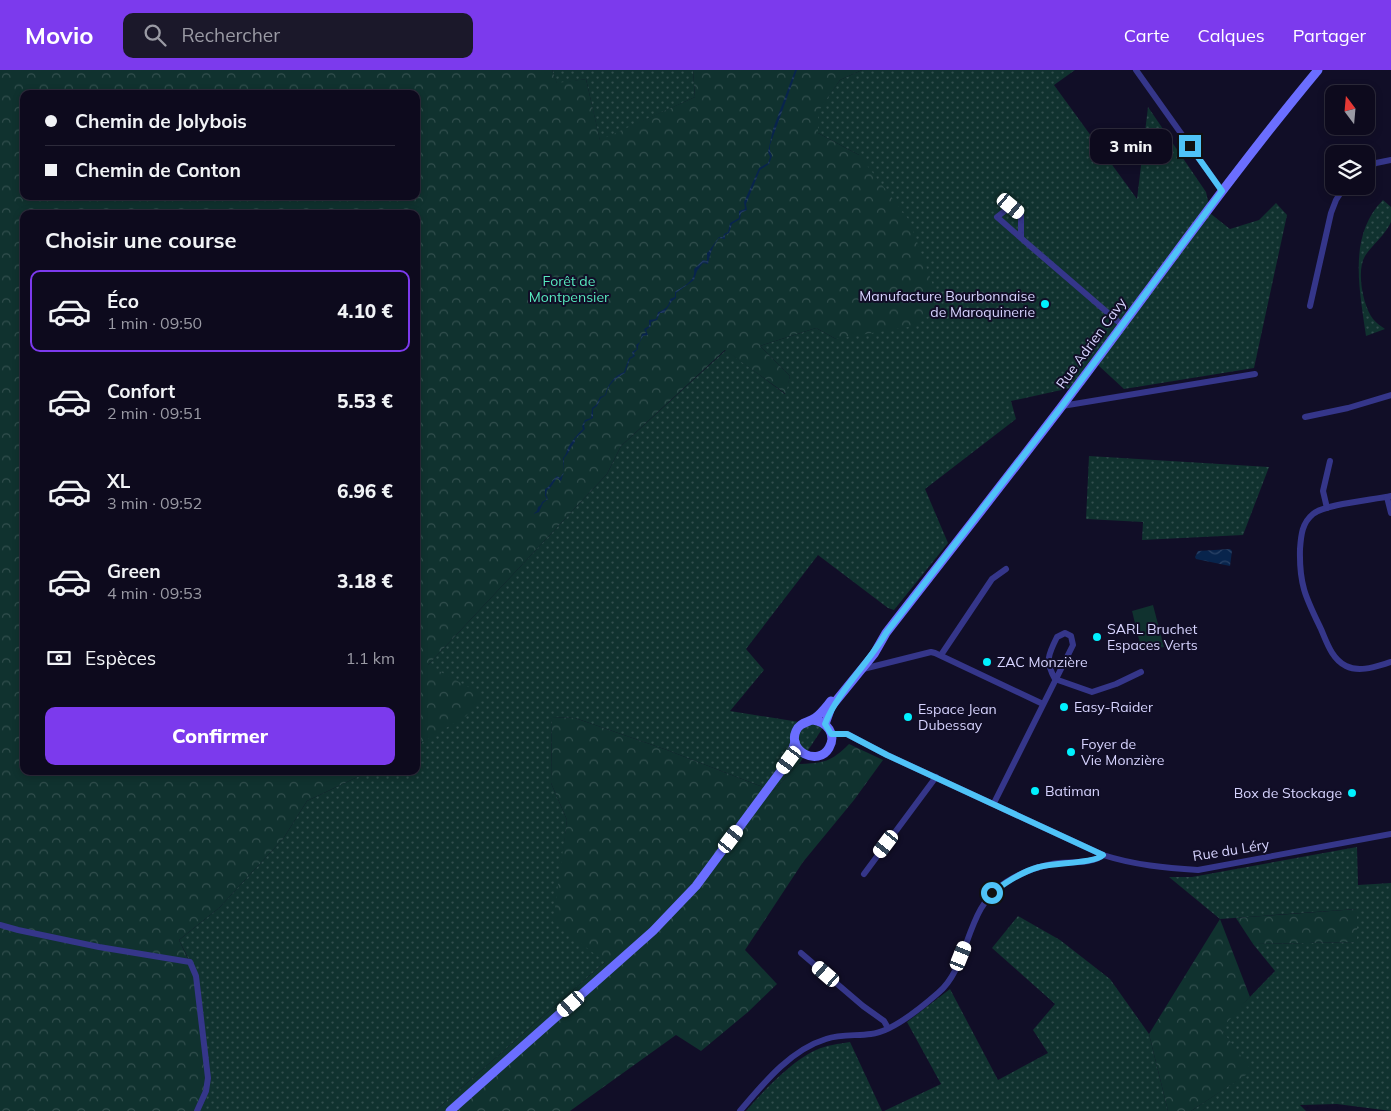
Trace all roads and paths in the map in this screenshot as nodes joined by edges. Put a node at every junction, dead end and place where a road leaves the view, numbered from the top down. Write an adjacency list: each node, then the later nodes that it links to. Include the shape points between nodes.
1 (1136, 70): 5 (street)
2 (1318, 70): 5 (main road, Rue Adrien Cavy)
3 (1391, 160): 4 (street)
4 (1375, 164)
5 (1222, 191): 9 (main road, Rue Adrien Cavy)
6 (1339, 195): 8 (street, via 1331,214)
7 (1021, 238): 7 (street, via 996,217 1011,206 1021,215); 9 (street)
8 (1310, 306)
9 (1122, 324): 12 (main road, Rue Adrien Cavy)
10 (1255, 374): 12 (street)
11 (1391, 395): 13 (street)
12 (1062, 406): 19 (main road, Rue Adrien Cavy)
13 (1305, 417)
14 (1330, 461): 16 (street, via 1323,491)
15 (1389, 497): 16 (street); 17 (street)
16 (1327, 508): 22 (street, via 1306,520 1301,535 1300,575 1307,599 1337,660 1355,669)
17 (1391, 513)
18 (1006, 570): 21 (street, via 992,579)
19 (886, 633): 20 (main road, Rue Adrien Cavy); 28 (main road, Rue Adrien Cavy)
20 (874, 654): 23 (street); 24 (main road, Rue Adrien Cavy)
21 (941, 654): 23 (street, via 931,652); 27 (street)
22 (1391, 662)
23 (883, 663): 24 (street)
24 (862, 669): 29 (main road, Rue Adrien Cavy, via 831,707)
25 (1141, 672): 26 (street, via 1092,692)
26 (1056, 680): 26 (street, via 1073,646 1071,636 1065,633 1057,637 1049,652 1049,668); 27 (street)
27 (1043, 704): 35 (street)
28 (813, 720): 29 (main road); 31 (main road, via 800,726)
29 (825, 724): 30 (main road)
30 (831, 734): 32 (main road, via 830,747 826,752 815,757); 34 (street, Rue du Léry, via 847,734)
31 (795, 742): 32 (main road); 33 (main road)
32 (803, 754): 33 (main road)
33 (789, 760): 43 (main road, via 696,886 653,931)
34 (936, 777): 35 (street, Rue du Léry); 38 (street)
35 (994, 803): 37 (street, Rue du Léry)
36 (1391, 834): 37 (street, Rue du Léry, via 1198,870 1166,868)
37 (1103, 855): 41 (street, via 1088,861 1054,863 1024,872 992,893 982,906 945,986)
38 (864, 874)
39 (0, 925): 42 (street, via 99,947 190,962 196,976 208,1078)
40 (801, 953): 41 (street, via 884,1021)
41 (888, 1028): 44 (street, via 871,1034 825,1039 803,1050 776,1072)
42 (197, 1111)
43 (450, 1111)
44 (740, 1111)

